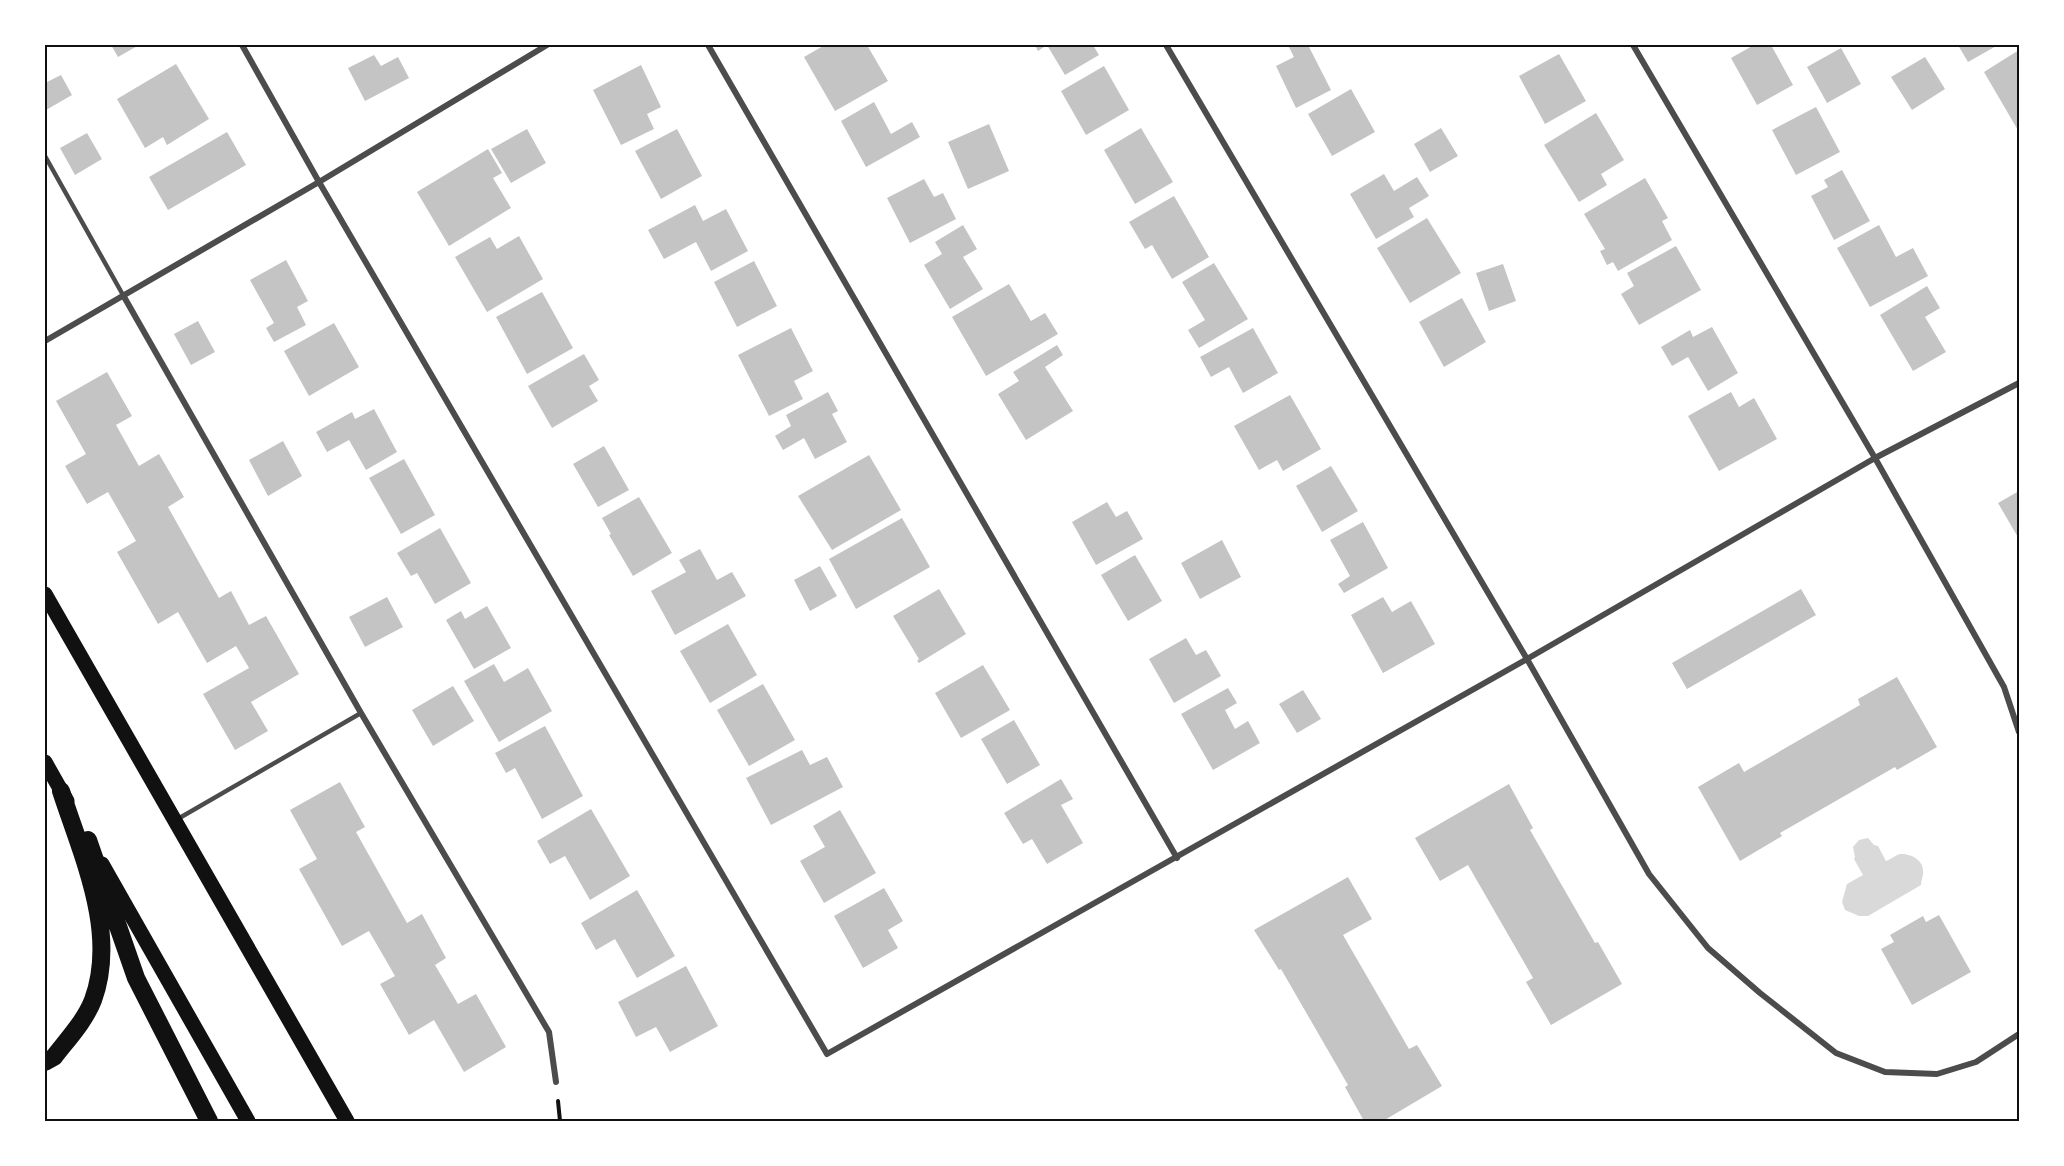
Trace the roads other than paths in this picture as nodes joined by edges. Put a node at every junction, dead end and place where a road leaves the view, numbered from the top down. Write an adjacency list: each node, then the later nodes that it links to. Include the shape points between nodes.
1 (242, 45): 7 (street)
2 (547, 45): 7 (street)
3 (708, 45): 20 (street)
4 (1166, 45): 13 (street)
5 (1634, 45): 11 (street)
6 (45, 156): 8 (lane)
7 (319, 182): 8 (street); 20 (street, via 827,1054)
8 (123, 295): 9 (street); 14 (street)
9 (45, 341)
10 (2019, 383): 11 (street)
11 (1875, 458): 13 (street); 15 (street, via 2004,687)
12 (45, 594): 18 (main road)
13 (1527, 659): 20 (street); 21 (street, via 1648,874 1708,948 1836,1053 1885,1072 1938,1074 1976,1062)
14 (361, 713): 18 (lane); 23 (street, via 549,1032)
15 (2019, 732)
16 (45, 762): 17 (main road)
17 (61, 791): 19 (main road); 22 (highway, via 96,901 102,934 101,966 92,1002 54,1057)
18 (175, 821): 26 (main road)
19 (88, 840): 24 (highway, via 136,978); 25 (main road)
20 (1178, 858)
21 (2019, 1034)
22 (45, 1062)
23 (556, 1082)
24 (209, 1121)
25 (248, 1121)
26 (347, 1121)

